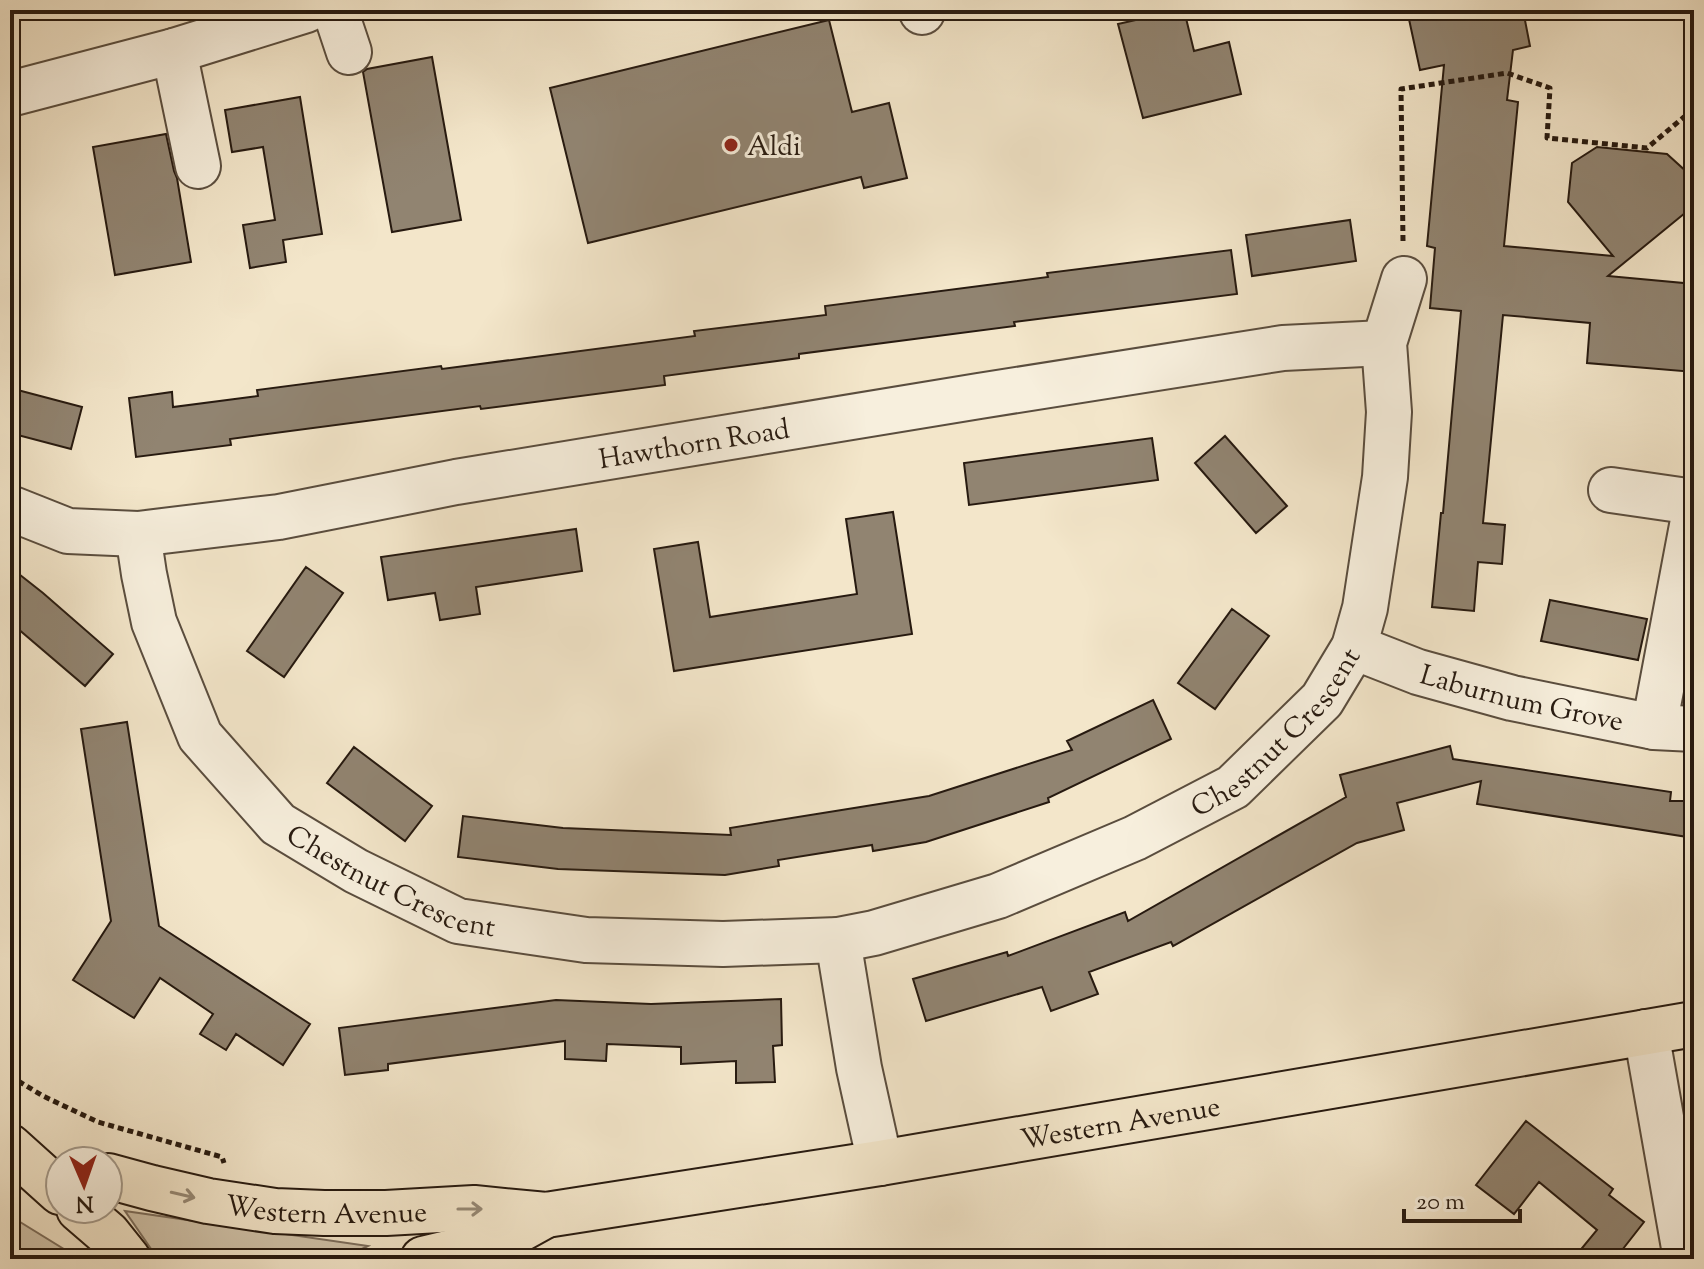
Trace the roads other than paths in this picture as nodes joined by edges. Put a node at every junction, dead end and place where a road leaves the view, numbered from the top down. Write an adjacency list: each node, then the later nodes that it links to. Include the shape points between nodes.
1 (335, 10): 4 (street)
2 (285, 13): 3 (street)
3 (174, 51): 5 (street); 6 (street)
4 (349, 52)
5 (10, 94)
6 (198, 166)
7 (1404, 279): 8 (street, Chestnut Crescent)
8 (1384, 343): 13 (street, Hawthorn Road, via 1283,348 456,482 279,517); 14 (street, Chestnut Crescent, via 1389,412 1385,477)
9 (1611, 490): 10 (street)
10 (1694, 502)
11 (10, 508): 13 (street, Hawthorn Road, via 68,531)
12 (1694, 515): 15 (street)
13 (138, 534): 16 (street, Chestnut Crescent, via 154,622 200,736 278,824 356,871 458,921 586,940)
14 (1354, 647): 15 (street, Laburnum Grove, via 1418,672 1512,698); 16 (street, Chestnut Crescent, via 1322,700 1233,787 1135,838 998,896)
15 (1674, 728)
16 (838, 940): 21 (street)
17 (1694, 1024): 18 (main road, Western Avenue)
18 (1646, 1032): 21 (main road, Western Avenue); 28 (street)
19 (10, 1147): 20 (main road); 22 (main road)
20 (44, 1157)
21 (880, 1163): 24 (main road, Western Avenue)
22 (44, 1178)
23 (124, 1180): 24 (main road, Western Avenue, one-way to 24, via 275,1211 474,1208)
24 (546, 1215): 27 (main road, Western Avenue, via 499,1241)
25 (98, 1225): 26 (main road)
26 (128, 1259)
27 (423, 1259)
28 (1686, 1259)

